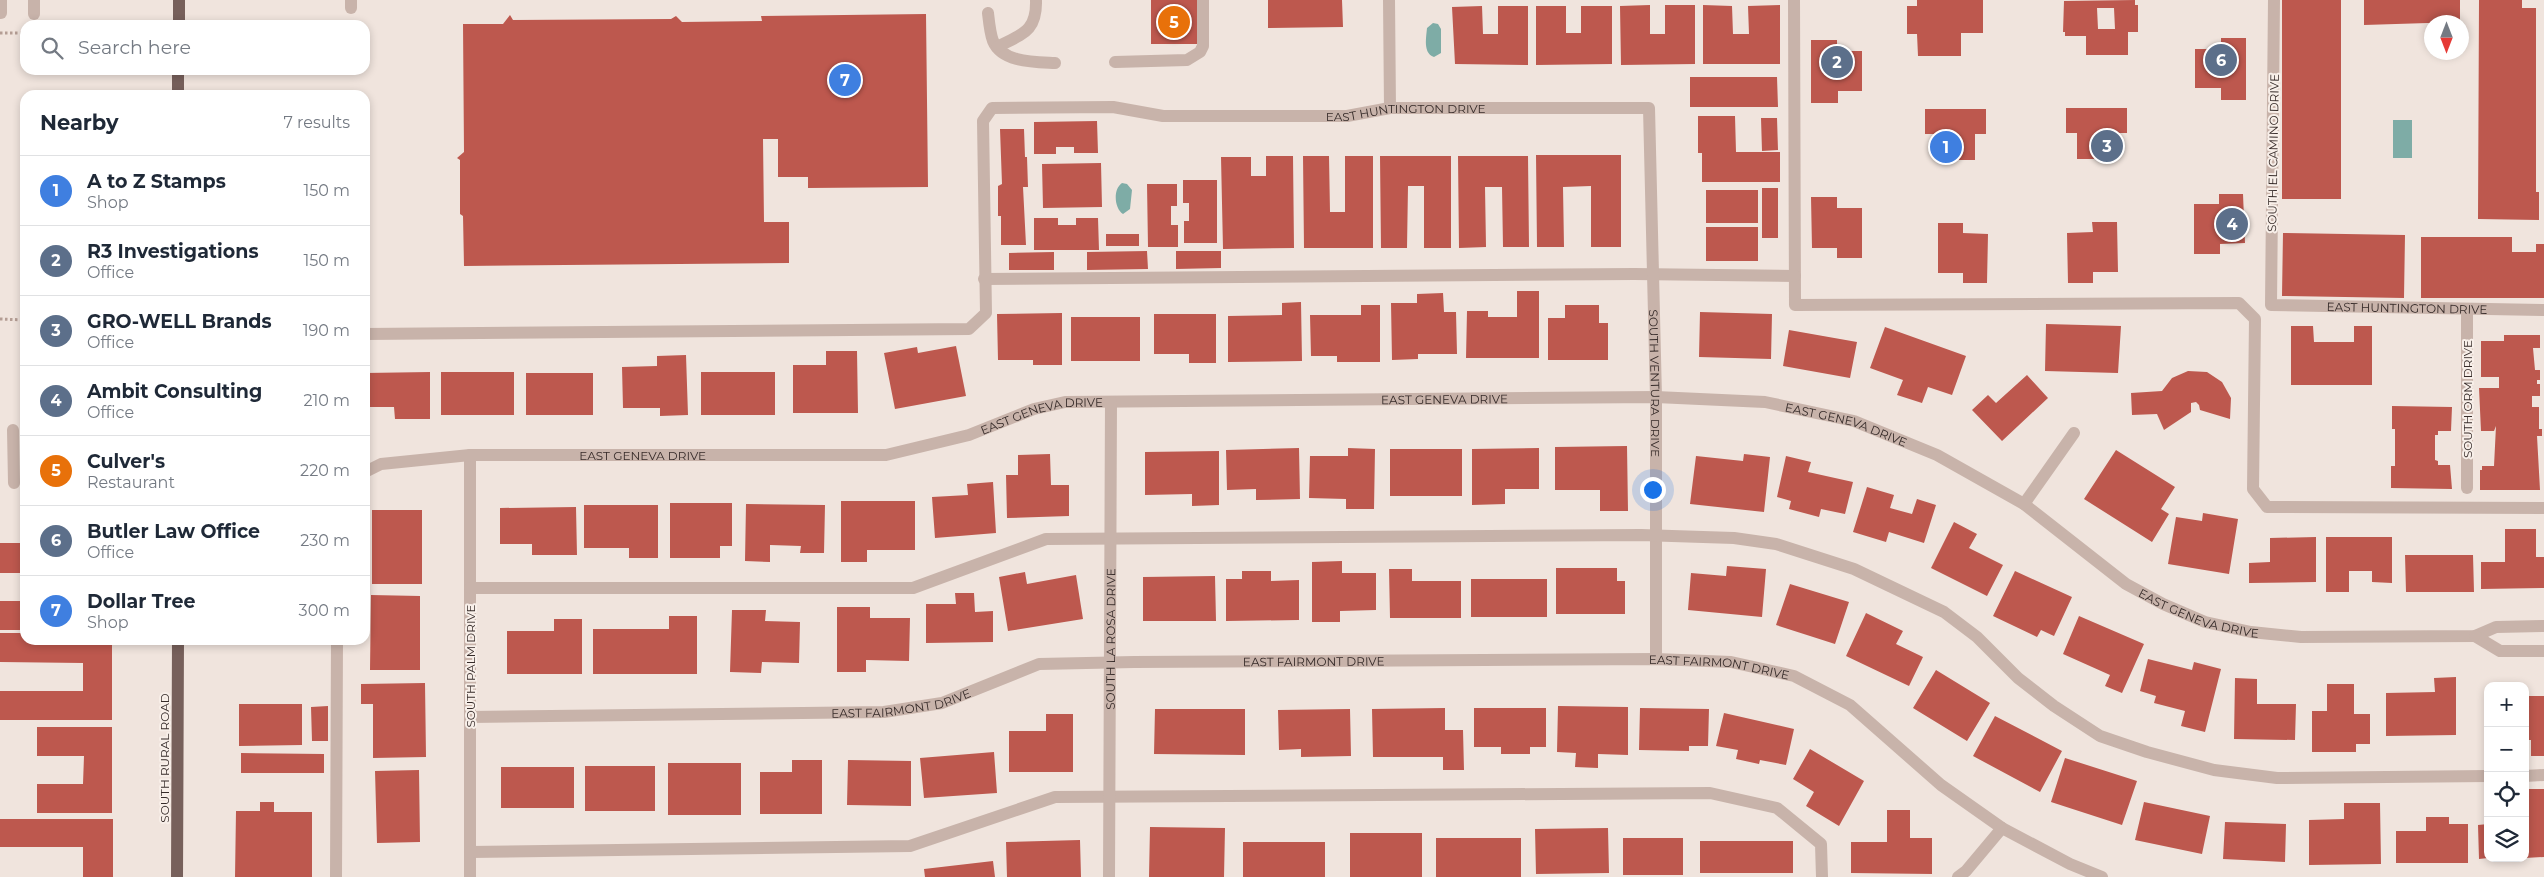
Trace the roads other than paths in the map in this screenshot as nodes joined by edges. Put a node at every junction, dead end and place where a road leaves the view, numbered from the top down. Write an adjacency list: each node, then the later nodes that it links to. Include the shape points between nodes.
1 (34, 0): 8 (street)
2 (179, 0): 10 (main road)
3 (1036, 0): 11 (street, via 1036,16 1029,31)
4 (1203, 0): 13 (street, via 1203,46 1194,57 1187,60)
5 (1389, 0): 16 (street)
6 (1794, 0): 19 (street)
7 (2274, 0): 21 (street, SOUTH EL CAMINO DRIVE)
8 (34, 14)
9 (988, 14): 11 (street)
10 (178, 20)
11 (997, 47): 12 (street, via 1014,58)
12 (1055, 62)
13 (1115, 62)
14 (178, 75): 15 (main road)
15 (178, 90)
16 (1390, 108): 17 (street, EAST HUNTINGTON DRIVE); 20 (street, EAST HUNTINGTON DRIVE, via 1346,116 1163,116 1113,107 992,108 983,121)
17 (1649, 108): 18 (street, SOUTH VENTURA DRIVE)
18 (1653, 274): 19 (street); 20 (street); 25 (street, SOUTH VENTURA DRIVE)
19 (1795, 276): 34 (street, via 1795,305 2239,303 2255,319 2253,489 2267,507)
20 (984, 279): 24 (street, via 986,313 969,329)
21 (2271, 305): 22 (street, EAST HUNTINGTON DRIVE)
22 (2467, 309): 23 (street, EAST HUNTINGTON DRIVE); 32 (street, SOUTH ORM DRIVE)
23 (2544, 310)
24 (370, 334)
25 (1656, 397): 26 (street, EAST GENEVA DRIVE); 33 (street, EAST GENEVA DRIVE, via 1765,402 1854,421 1937,454); 35 (street, SOUTH VENTURA DRIVE)
26 (1111, 402): 29 (street, EAST GENEVA DRIVE, via 1065,402 1034,409 969,435 886,454); 36 (street, SOUTH LA ROSA DRIVE)
27 (12, 430): 31 (street)
28 (2074, 433): 33 (street)
29 (470, 454): 30 (street, EAST GENEVA DRIVE, via 380,464); 37 (street, SOUTH PALM DRIVE)
30 (370, 469)
31 (14, 483)
32 (2467, 488)
33 (2024, 504): 39 (street, EAST GENEVA DRIVE, via 2126,584 2205,622 2251,632 2301,637)
34 (2544, 508)
35 (1656, 534): 36 (street); 43 (street, SOUTH VENTURA DRIVE); 47 (street, via 1776,544 1854,569 1944,612 1977,637 2018,678 2100,736 2147,752 2214,770 2277,778)
36 (1110, 538): 37 (street, via 1046,539 913,588); 44 (street, SOUTH LA ROSA DRIVE)
37 (470, 588): 45 (street, SOUTH PALM DRIVE)
38 (2544, 626): 39 (street, EAST GENEVA DRIVE, via 2496,627)
39 (2475, 636): 42 (street, via 2500,652)
40 (178, 645): 52 (main road, SOUTH RURAL ROAD)
41 (337, 645): 53 (street)
42 (2544, 651)
43 (1656, 659): 44 (street, EAST FAIRMONT DRIVE); 50 (street, EAST FAIRMONT DRIVE, via 1731,662 1794,676 1850,705 1942,785)
44 (1109, 662): 45 (street, EAST FAIRMONT DRIVE, via 1039,664 942,703 884,712); 49 (street, SOUTH LA ROSA DRIVE)
45 (470, 717): 51 (street, SOUTH PALM DRIVE)
46 (2544, 775): 48 (street)
47 (2484, 776)
48 (2529, 776)
49 (1109, 797): 51 (street, via 1055,797 910,846); 55 (street, SOUTH LA ROSA DRIVE); 56 (street, via 1710,793 1777,808 1821,844)
50 (2002, 828): 57 (street); 58 (street, EAST FAIRMONT DRIVE)
51 (470, 852): 54 (street, SOUTH PALM DRIVE)
52 (177, 877)
53 (336, 877)
54 (470, 877)
55 (1109, 877)
56 (1822, 877)
57 (1958, 877)
58 (2102, 877)

